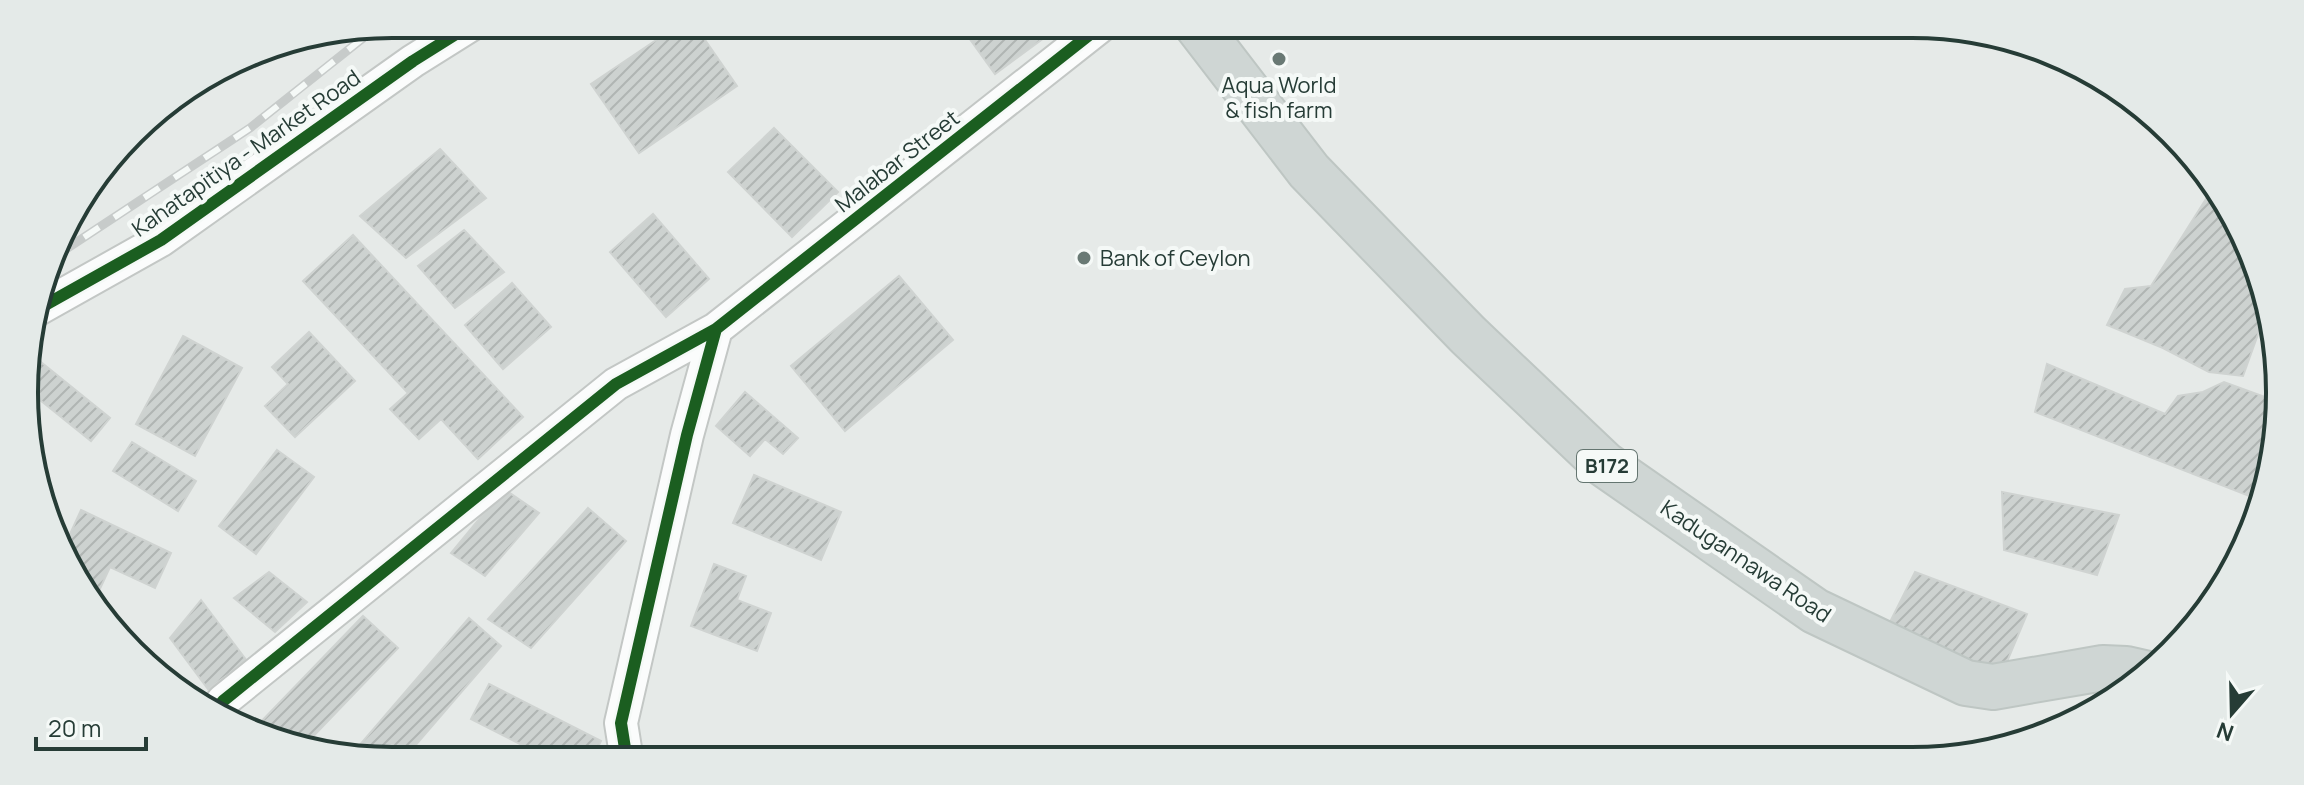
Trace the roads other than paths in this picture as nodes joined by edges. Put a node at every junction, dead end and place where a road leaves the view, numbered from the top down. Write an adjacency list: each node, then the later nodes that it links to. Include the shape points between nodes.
1 (450, 38): 4 (street, Kahatapitiya - Market Road, via 161,240)
2 (1085, 38): 5 (street, Malabar Street)
3 (1207, 38): 6 (main road, Kadugannawa Road / B172, via 1309,171 1479,346 1604,464 1815,611 1966,683 1993,687 2103,668)
4 (50, 302)
5 (716, 329): 7 (street, Malabar Street, via 616,384); 8 (street, via 621,723)
6 (2132, 670)
7 (222, 704)
8 (625, 747)

